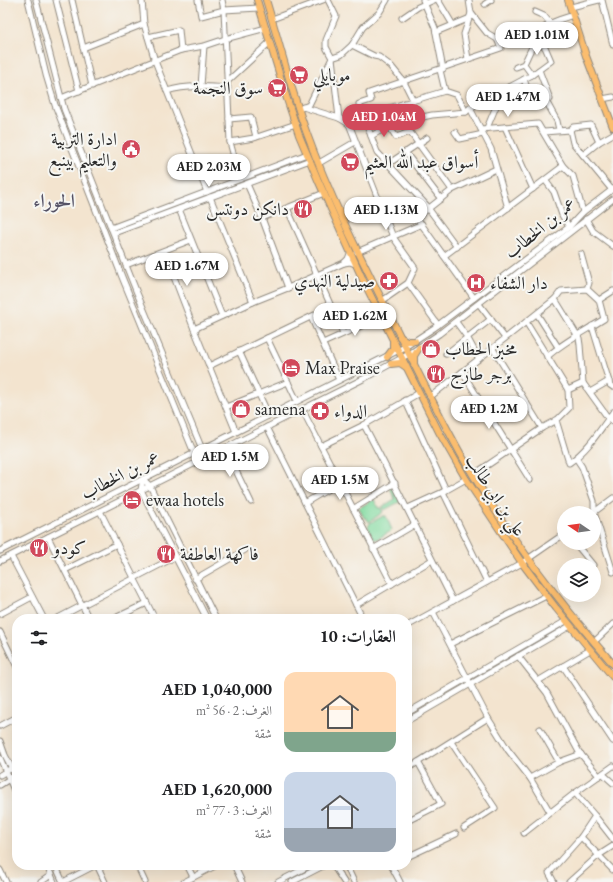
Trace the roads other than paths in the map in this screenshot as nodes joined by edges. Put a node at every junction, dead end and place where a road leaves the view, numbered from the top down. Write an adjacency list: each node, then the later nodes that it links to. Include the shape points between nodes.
1 (28, 0): 204 (street, via 55,105)
2 (36, 0): 63 (street)
3 (56, 0): 58 (street)
4 (72, 0): 42 (street)
5 (142, 0): 30 (street)
6 (198, 0): 23 (street, via 201,16)
7 (222, 0): 23 (street)
8 (257, 0): 22 (main road, علي بن ابي طالب)
9 (266, 0): 28 (main road, علي بن ابي طالب)
10 (323, 0): 28 (street)
11 (328, 0): 44 (street, via 336,16 326,40 326,47)
12 (387, 0): 39 (street, via 379,13 363,27)
13 (434, 0): 19 (street)
14 (438, 0): 31 (street)
15 (469, 0): 26 (street)
16 (491, 0): 20 (street)
17 (568, 0): 21 (main road)
18 (601, 0): 21 (street); 33 (street)
19 (423, 2): 27 (street); 34 (street)
20 (485, 4)
21 (571, 7): 25 (main road)
22 (259, 8): 23 (street); 32 (main road, علي بن ابي طالب)
23 (224, 10): 36 (street)
24 (535, 12): 29 (street, via 544,16)
25 (572, 15): 29 (street); 64 (main road)
26 (470, 16): 31 (street); 45 (street, via 464,34); 45 (street, via 497,40 501,48)
27 (402, 18)
28 (272, 20): 68 (main road, علي بن ابي طالب)
29 (550, 23): 37 (street)
30 (144, 24): 35 (street); 42 (street)
31 (453, 25): 34 (street)
32 (266, 28): 36 (street); 38 (main road, علي بن ابي طالب)
33 (611, 30): 40 (street)
34 (436, 32): 49 (street)
35 (148, 37): 43 (street, via 179,30); 46 (street)
36 (225, 38): 41 (street); 53 (street)
37 (535, 41): 47 (street); 50 (street, via 545,47 551,61)
38 (270, 42): 53 (street); 73 (main road, علي بن ابي طالب)
39 (352, 45): 44 (street, via 341,55); 54 (street, via 379,57 391,66)
40 (613, 45)
41 (204, 46): 43 (street); 56 (street)
42 (83, 48): 55 (street)
43 (181, 50): 46 (street)
44 (332, 58): 68 (street, via 309,105); 70 (street)
45 (468, 59): 49 (street)
46 (155, 61): 55 (street); 59 (street)
47 (524, 64): 48 (street); 51 (street)
48 (516, 67)
49 (442, 69): 54 (street); 60 (street)
50 (539, 70): 51 (street); 66 (street, via 550,99)
51 (532, 75): 52 (street)
52 (524, 79): 61 (street); 66 (street, via 528,91 537,103)
53 (228, 81): 57 (street)
54 (404, 82): 65 (street); 71 (street, via 369,93 371,100 359,104)
55 (92, 86): 58 (street)
56 (201, 86): 57 (street); 59 (street, via 180,87)
57 (228, 88): 72 (street)
58 (79, 91): 63 (street)
59 (167, 91): 104 (street)
60 (445, 91): 65 (street); 69 (street, via 457,95)
61 (495, 95): 69 (street); 77 (street, via 497,104)
62 (613, 96): 64 (street)
63 (61, 98): 117 (street)
64 (602, 99): 76 (main road)
65 (414, 100): 67 (street)
66 (546, 101): 78 (street, via 557,120)
67 (404, 103): 69 (street, via 409,120); 71 (street)
68 (301, 108): 70 (street); 94 (main road, علي بن ابي طالب)
69 (468, 110): 81 (street)
70 (339, 118): 74 (street)
71 (364, 118): 74 (street); 84 (street)
72 (230, 119): 85 (street, via 251,117); 87 (street)
73 (296, 124): 85 (street); 93 (main road, علي بن ابي طالب)
74 (349, 124): 88 (street)
75 (505, 127): 77 (street); 82 (street, via 538,124); 101 (street)
76 (613, 127)
77 (488, 128): 81 (street)
78 (559, 130): 79 (street); 82 (street)
79 (570, 130): 89 (street, via 573,127 591,125); 92 (street, via 573,143)
80 (455, 132): 81 (street, via 460,139)
81 (482, 132): 97 (street, via 491,149)
82 (544, 132): 96 (street)
83 (613, 134): 89 (street)
84 (371, 136): 90 (street, via 389,126 396,137 410,132); 95 (street, via 377,152)
85 (256, 137): 87 (street)
86 (427, 138): 90 (street)
87 (230, 142): 98 (street)
88 (355, 142): 94 (street); 118 (street)
89 (599, 142): 92 (street)
90 (418, 143): 91 (street); 103 (street)
91 (405, 152): 95 (street); 107 (street)
92 (583, 155): 102 (street)
93 (309, 157): 98 (street); 100 (street); 105 (main road, علي بن ابي طالب)
94 (319, 163): 123 (main road, علي بن ابي طالب)
95 (388, 164): 109 (street)
96 (563, 166): 99 (street); 112 (street, via 573,176)
97 (496, 169): 103 (street); 110 (street)
98 (240, 179): 104 (street)
99 (545, 180): 101 (street); 116 (street, via 554,192 562,216)
100 (247, 184): 104 (street); 113 (street)
101 (533, 189): 110 (street)
102 (612, 189): 112 (street, عمر بن الخطاب)
103 (452, 190): 107 (street)
104 (209, 194): 111 (street); 117 (street); 139 (street)
105 (324, 194): 108 (street); 124 (main road, علي بن ابي طالب)
106 (613, 198): 114 (street, عمر بن الخطاب)
107 (441, 199): 109 (street)
108 (287, 208): 113 (street); 130 (street)
109 (429, 208): 115 (street, via 419,216); 121 (street)
110 (508, 208): 121 (street)
111 (179, 209): 117 (street); 119 (street)
112 (583, 212): 116 (street, عمر بن الخطاب)
113 (262, 218): 132 (street)
114 (586, 219): 120 (street, via 593,231); 140 (street, عمر بن الخطاب)
115 (422, 224): 118 (street); 126 (street)
116 (569, 227): 135 (street, عمر بن الخطاب)
117 (112, 230): 129 (street)
118 (393, 237): 123 (street); 131 (street, via 415,268)
119 (191, 240): 122 (street); 143 (street)
120 (613, 246)
121 (457, 247): 126 (street)
122 (164, 251): 129 (street); 151 (street)
123 (357, 252): 138 (main road, علي بن ابي طالب)
124 (350, 254): 127 (street); 128 (main road, علي بن ابي طالب)
125 (581, 254): 133 (street)
126 (444, 256): 135 (street)
127 (344, 264): 128 (street); 130 (street)
128 (355, 264): 145 (main road, علي بن ابي طالب)
129 (126, 265): 202 (street)
130 (317, 276): 132 (street); 141 (street)
131 (408, 283): 138 (street); 149 (street)
132 (288, 288): 139 (street)
133 (587, 289): 136 (street, via 561,291); 137 (street)
134 (613, 290): 137 (street)
135 (474, 298): 149 (street, عمر بن الخطاب)
136 (555, 299): 142 (street); 153 (street)
137 (599, 300): 150 (street, via 604,319)
138 (382, 301): 154 (main road, علي بن ابي طالب)
139 (253, 302): 143 (street)
140 (479, 304): 146 (street); 147 (street, عمر بن الخطاب)
141 (332, 307): 144 (street); 152 (street)
142 (537, 314): 148 (street); 162 (street)
143 (222, 316): 151 (street)
144 (311, 317): 156 (street); 160 (street)
145 (381, 317): 152 (street); 158 (main road, علي بن ابي طالب)
146 (490, 319): 155 (street); 157 (street)
147 (456, 322): 155 (street); 163 (street, عمر بن الخطاب)
148 (526, 322): 157 (street); 170 (street)
149 (438, 325): 159 (street, عمر بن الخطاب)
150 (592, 326): 153 (street); 179 (street)
151 (194, 329): 174 (street)
152 (343, 333): 160 (street)
153 (577, 336): 162 (street); 181 (street)
154 (400, 337): 159 (main road, via 407,341); 161 (main road, علي بن ابي طالب)
155 (467, 337): 168 (street); 172 (street)
156 (267, 338): 165 (street); 180 (street)
157 (506, 338): 164 (street)
158 (393, 340): 166 (main road, علي بن ابي طالب); 169 (main road, via 393,349)
159 (415, 341): 161 (street, عمر بن الخطاب)
160 (323, 343): 178 (street)
161 (405, 347): 166 (street, عمر بن الخطاب); 167 (main road, علي بن ابي طالب)
162 (558, 347): 170 (street)
163 (419, 348): 167 (street, عمر بن الخطاب); 175 (main road, via 414,356)
164 (493, 349): 172 (street); 198 (street)
165 (239, 351): 174 (street); 185 (street)
166 (398, 351): 169 (street, عمر بن الخطاب); 171 (main road, علي بن ابي طالب)
167 (409, 354): 171 (street, عمر بن الخطاب); 175 (main road, علي بن ابي طالب)
168 (446, 354)
169 (387, 357): 178 (street, عمر بن الخطاب)
170 (547, 357): 183 (street)
171 (402, 358): 173 (street, عمر بن الخطاب); 176 (main road, علي بن ابي طالب)
172 (479, 359): 177 (street)
173 (391, 364): 176 (main road, via 400,363); 191 (street, عمر بن الخطاب)
174 (209, 366): 190 (street)
175 (414, 366): 187 (main road, علي بن ابي طالب)
176 (407, 369): 186 (main road, علي بن ابي طالب)
177 (462, 372): 187 (street); 203 (street)
178 (339, 380): 189 (street, عمر بن الخطاب)
179 (609, 381): 182 (street); 184 (street)
180 (288, 382): 185 (street); 189 (street)
181 (583, 384): 183 (street); 184 (street)
182 (613, 387)
183 (568, 390): 195 (street, via 569,408)
184 (590, 392): 194 (street)
185 (259, 393): 190 (street); 193 (street)
186 (419, 393): 188 (street); 208 (main road, علي بن ابي طالب)
187 (430, 397): 206 (main road, علي بن ابي طالب)
188 (405, 400): 196 (street); 214 (street)
189 (297, 401): 193 (street, عمر بن الخطاب)
190 (226, 407): 199 (street)
191 (302, 409): 197 (street, عمر بن الخطاب); 200 (street)
192 (613, 412): 194 (street)
193 (269, 416): 199 (street, عمر بن الخطاب)
194 (611, 419): 205 (street)
195 (556, 420): 198 (street); 205 (street, via 569,463)
196 (364, 425): 200 (street); 211 (street)
197 (267, 427): 201 (street, عمر بن الخطاب); 217 (street)
198 (542, 428): 203 (street)
199 (236, 432): 202 (street, عمر بن الخطاب)
200 (321, 446): 210 (street)
201 (225, 448): 212 (street, عمر بن الخطاب); 216 (street)
202 (202, 449): 204 (street, عمر بن الخطاب)
203 (511, 450): 206 (street); 209 (street)
204 (194, 453): 207 (street, عمر بن الخطاب)
205 (576, 458): 218 (street, via 582,467)
206 (473, 475): 235 (main road, علي بن ابي طالب)
207 (143, 479): 212 (street); 213 (street); 231 (street, عمر بن الخطاب)
208 (466, 479): 214 (street); 238 (main road, علي بن ابي طالب)
209 (530, 480)
210 (340, 482): 217 (street); 221 (street)
211 (395, 483): 220 (street); 221 (street)
212 (150, 486): 213 (street, عمر بن الخطاب); 242 (street)
213 (141, 490): 222 (street, عمر بن الخطاب); 233 (street)
214 (444, 491): 220 (street); 243 (street)
215 (613, 498): 219 (street)
216 (251, 502)
217 (305, 503): 250 (street)
218 (594, 506)
219 (601, 507)
220 (408, 508): 223 (street)
221 (353, 509): 228 (street)
222 (100, 511): 225 (street, عمر بن الخطاب); 227 (street)
223 (414, 525): 228 (street); 236 (street)
224 (601, 535): 240 (street)
225 (48, 537): 232 (street, عمر بن الخطاب); 239 (street)
226 (557, 539): 235 (street)
227 (117, 544): 239 (street); 241 (street)
228 (373, 549): 244 (street)
229 (245, 550): 242 (street)
230 (581, 550): 234 (street)
231 (0, 551)
232 (11, 556): 237 (street, عمر بن الخطاب); 246 (street)
233 (175, 557): 241 (street); 258 (street)
234 (588, 558)
235 (528, 559): 238 (street); 265 (main road, علي بن ابي طالب)
236 (432, 560): 244 (street); 247 (street)
237 (0, 561)
238 (522, 563): 243 (street); 245 (main road, علي بن ابي طالب)
239 (65, 570): 249 (street)
240 (613, 572)
241 (134, 578): 248 (street); 249 (street)
242 (195, 579): 259 (street)
243 (487, 582): 247 (street)
244 (392, 584): 250 (street)
245 (546, 596): 262 (main road, علي بن ابي طالب); 266 (street)
246 (32, 597): 252 (street); 253 (street)
247 (453, 601): 251 (street)
248 (147, 603): 256 (street); 257 (street)
249 (82, 605): 254 (street); 255 (street)
250 (356, 605): 260 (street)
251 (433, 612): 261 (street); 266 (street)
252 (0, 614)
253 (41, 614)
254 (65, 614)
255 (86, 614)
256 (124, 614)
257 (152, 614)
258 (204, 614)
259 (213, 614)
260 (360, 614)
261 (412, 623)
262 (568, 623): 267 (main road, علي بن ابي طالب); 268 (street); 273 (street)
263 (613, 624): 265 (street)
264 (0, 632): 269 (street)
265 (594, 642): 270 (main road, علي بن ابي طالب)
266 (450, 644): 273 (street)
267 (590, 650): 271 (street); 272 (main road, علي بن ابي طالب)
268 (518, 656): 274 (street); 275 (street)
269 (12, 657)
270 (612, 660)
271 (564, 666): 274 (street); 283 (street)
272 (613, 677)
273 (466, 678): 275 (street); 276 (street)
274 (538, 681): 285 (street)
275 (470, 684): 277 (street); 278 (street)
276 (412, 709)
277 (412, 718)
278 (488, 718): 284 (street); 297 (street)
279 (12, 720): 280 (street)
280 (0, 726)
281 (540, 729): 288 (street)
282 (0, 741): 289 (street, via 5,755)
283 (613, 741)
284 (451, 742): 287 (street); 306 (street, via 495,808)
285 (581, 754): 288 (street); 295 (street)
286 (0, 758): 293 (street)
287 (418, 762): 290 (street); 305 (street, via 441,804)
288 (559, 762): 297 (street)
289 (12, 763)
290 (412, 766)
291 (613, 766): 295 (street)
292 (12, 768): 293 (street)
293 (6, 771): 294 (street); 298 (street)
294 (0, 775)
295 (601, 775): 299 (street); 302 (street)
296 (12, 778): 298 (street)
297 (530, 778): 303 (street)
298 (9, 779): 300 (street); 301 (street)
299 (613, 783)
300 (0, 785)
301 (12, 785)
302 (575, 793): 303 (street); 304 (street)
303 (550, 812): 307 (street)
304 (595, 816): 309 (street); 310 (street)
305 (412, 818)
306 (464, 828)
307 (524, 833)
308 (456, 834): 313 (street)
309 (581, 836): 312 (street); 344 (street, via 549,873)
310 (613, 839)
311 (613, 846): 312 (street)
312 (599, 854): 328 (street); 345 (street)
313 (412, 855)
314 (0, 870): 331 (street)
315 (49, 870): 329 (street)
316 (58, 870): 334 (street)
317 (86, 870): 334 (street)
318 (99, 870): 335 (street)
319 (139, 870): 336 (street)
320 (190, 870): 330 (street)
321 (207, 870): 330 (street)
322 (236, 870): 338 (street)
323 (301, 870): 339 (street)
324 (316, 870): 340 (street)
325 (337, 870): 341 (street)
326 (348, 870): 342 (street)
327 (394, 870): 343 (street)
328 (613, 870)
329 (51, 875): 332 (street); 333 (street)
330 (193, 877): 337 (street)
331 (4, 881)
332 (41, 882)
333 (54, 882)
334 (63, 882)
335 (105, 882)
336 (145, 882)
337 (184, 882)
338 (242, 882)
339 (278, 882)
340 (293, 882)
341 (344, 882)
342 (354, 882)
343 (400, 882)
344 (554, 882)
345 (569, 882)

